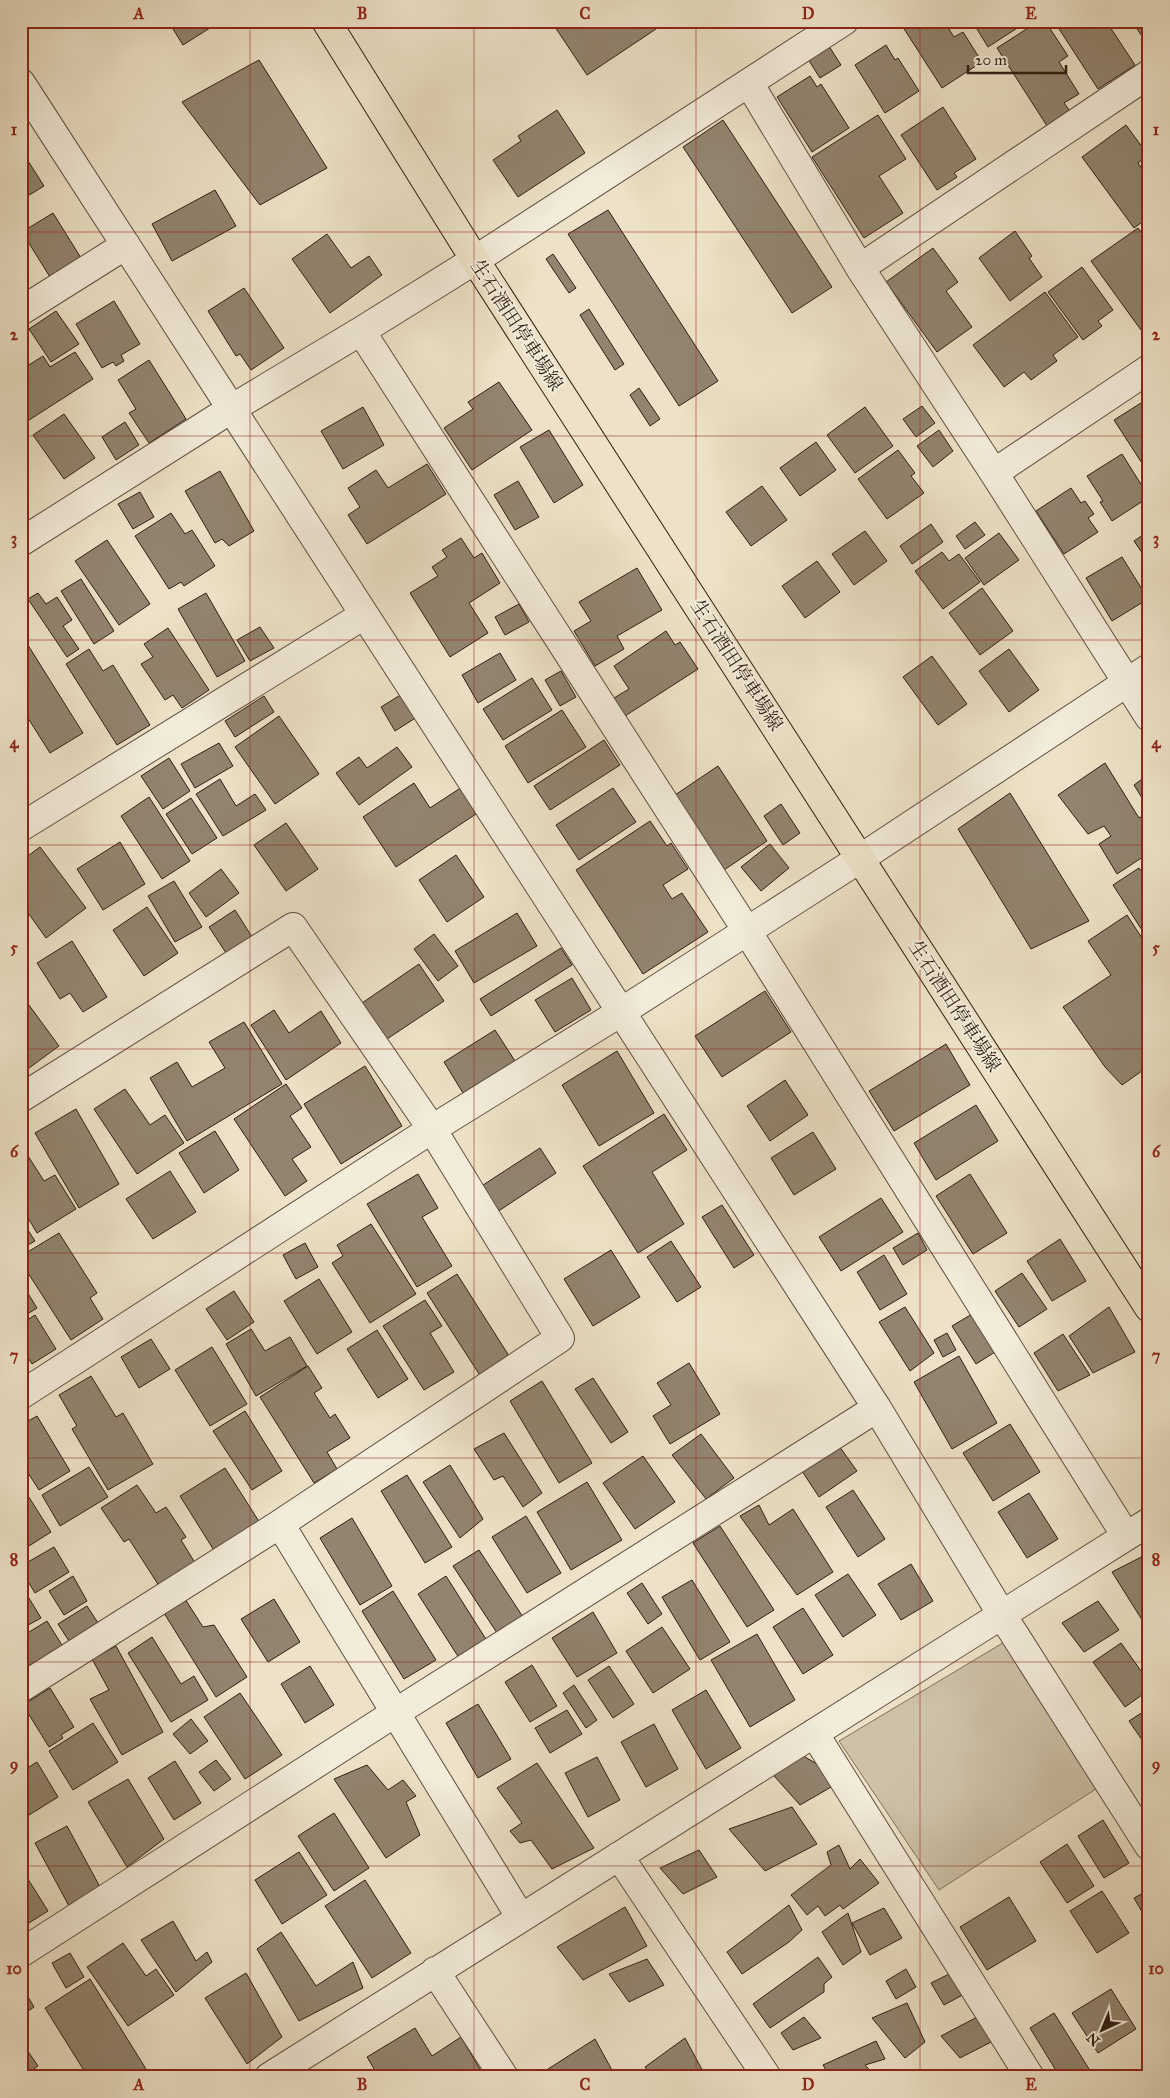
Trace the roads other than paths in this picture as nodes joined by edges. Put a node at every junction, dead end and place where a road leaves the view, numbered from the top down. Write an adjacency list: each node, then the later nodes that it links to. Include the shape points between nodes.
1 (326, 21): 7 (main road, 生石酒田停車場線)
2 (844, 21): 4 (street)
3 (1149, 74): 8 (street)
4 (749, 83): 7 (street); 8 (street)
5 (23, 89): 6 (street)
6 (126, 245): 9 (street); 12 (street)
7 (475, 260): 10 (street); 19 (main road, 生石酒田停車場線)
8 (860, 268): 13 (street)
9 (21, 311)
10 (361, 331): 12 (street); 20 (street)
11 (1149, 369): 13 (street)
12 (231, 409): 14 (street); 15 (street)
13 (994, 472): 16 (street)
14 (21, 542)
15 (364, 615): 18 (street); 21 (street)
16 (1138, 676): 17 (street); 19 (street)
17 (1149, 717)
18 (21, 827)
19 (861, 858): 20 (street); 24 (main road, 生石酒田停車場線)
20 (747, 931): 21 (street); 28 (street)
21 (621, 1012): 23 (street); 26 (street)
22 (21, 1098): 23 (street, via 293,928)
23 (432, 1129): 25 (street); 27 (street, via 560,1338)
24 (1149, 1308)
25 (21, 1395)
26 (877, 1408): 29 (street); 31 (street)
27 (280, 1524): 30 (street); 31 (street)
28 (1138, 1529): 29 (street)
29 (1002, 1615): 32 (street); 33 (street)
30 (21, 1688)
31 (395, 1713): 35 (street); 36 (street)
32 (814, 1733): 34 (street); 41 (street)
33 (1149, 1846)
34 (619, 1856): 35 (street); 40 (street)
35 (521, 1918): 37 (street)
36 (21, 1953)
37 (435, 1972): 38 (street); 39 (street)
38 (269, 2077)
39 (504, 2077)
40 (767, 2077)
41 (1030, 2077)

